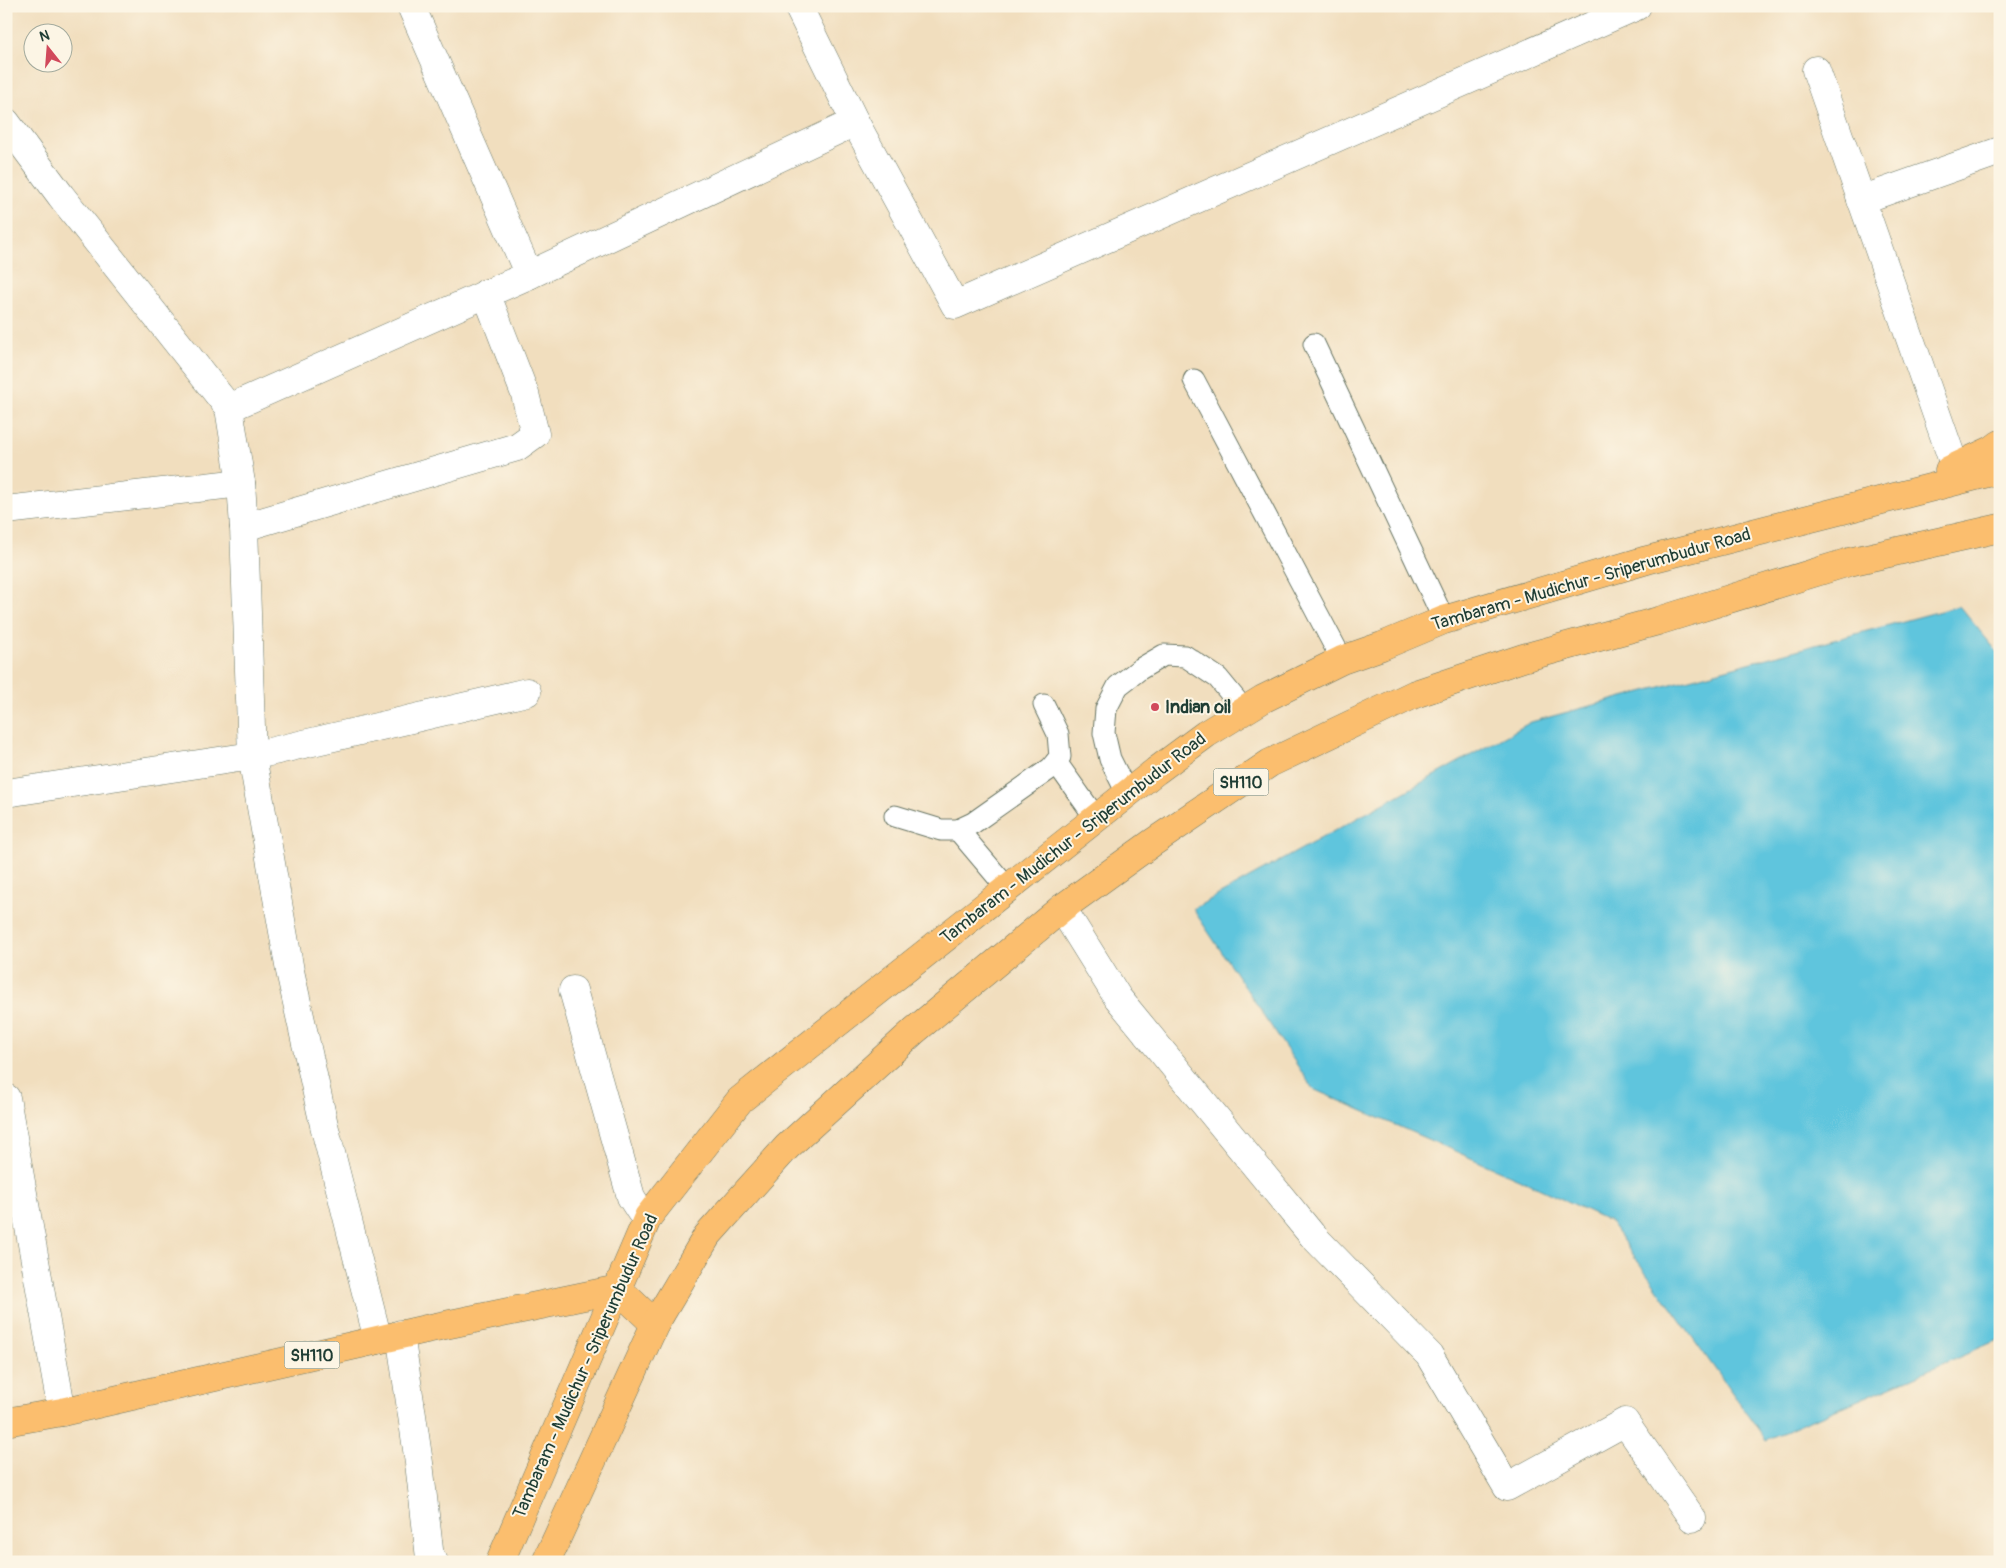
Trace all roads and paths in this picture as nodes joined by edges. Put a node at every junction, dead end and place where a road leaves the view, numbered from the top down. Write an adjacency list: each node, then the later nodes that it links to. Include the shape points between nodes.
1 (411, 6): 9 (street)
2 (798, 6): 6 (street)
3 (1638, 6): 6 (street, via 955,306)
4 (1816, 70): 8 (street)
5 (6, 122): 13 (street)
6 (855, 122): 9 (street)
7 (2000, 151): 8 (street)
8 (1861, 200): 15 (street)
9 (529, 274): 10 (street)
10 (486, 293): 13 (street); 20 (street, via 525,394 535,434 517,447)
11 (1314, 344): 22 (lane)
12 (1194, 380): 23 (lane)
13 (229, 408): 17 (street)
14 (2000, 444): 15 (main road)
15 (1955, 467): 18 (main road, via 1931,479)
16 (2000, 470): 18 (main road, Tambaram - Mudichur - Sriperumbudur Road)
17 (241, 482): 19 (street); 20 (street)
18 (1854, 506): 22 (main road, Tambaram - Mudichur - Sriperumbudur Road, via 1647,560)
19 (6, 510)
20 (244, 527): 27 (street)
21 (2000, 528): 35 (main road, SH110, via 1850,562 1658,621 1523,658 1416,694 1270,762)
22 (1444, 620): 23 (main road, Tambaram - Mudichur - Sriperumbudur Road)
23 (1342, 660): 26 (main road, Tambaram - Mudichur - Sriperumbudur Road)
24 (527, 692): 27 (street)
25 (1044, 704): 28 (lane, via 1058,734 1060,757)
26 (1245, 711): 29 (main road, Tambaram - Mudichur - Sriperumbudur Road, via 1206,734); 29 (lane, via 1218,678 1185,656 1164,655 1140,669 1118,686 1106,709 1104,733 1110,759)
27 (252, 756): 30 (street); 41 (street, via 290,971 324,1125)
28 (1056, 762): 32 (lane); 33 (lane)
29 (1127, 792): 32 (main road, Tambaram - Mudichur - Sriperumbudur Road)
30 (6, 793)
31 (894, 816): 33 (lane, via 941,830)
32 (1095, 817): 34 (main road, Tambaram - Mudichur - Sriperumbudur Road)
33 (958, 830): 34 (lane)
34 (1007, 888): 38 (main road, Tambaram - Mudichur - Sriperumbudur Road, via 740,1100)
35 (1062, 908): 40 (main road, SH110, via 914,1031 787,1147 707,1236); 44 (street, via 1118,998 1312,1235 1429,1355 1507,1487 1625,1422)
36 (573, 990): 38 (street, via 631,1197)
37 (6, 1098): 42 (street)
38 (648, 1217): 39 (main road, Tambaram - Mudichur - Sriperumbudur Road)
39 (618, 1289): 40 (main road); 41 (main road, SH110); 46 (main road, Tambaram - Mudichur - Sriperumbudur Road)
40 (655, 1324): 47 (main road, SH110)
41 (389, 1337): 42 (main road, SH110); 45 (street, via 419,1463 430,1558)
42 (62, 1412): 43 (main road, SH110)
43 (6, 1422)
44 (1692, 1518)
45 (434, 1562)
46 (500, 1562)
47 (546, 1562)

